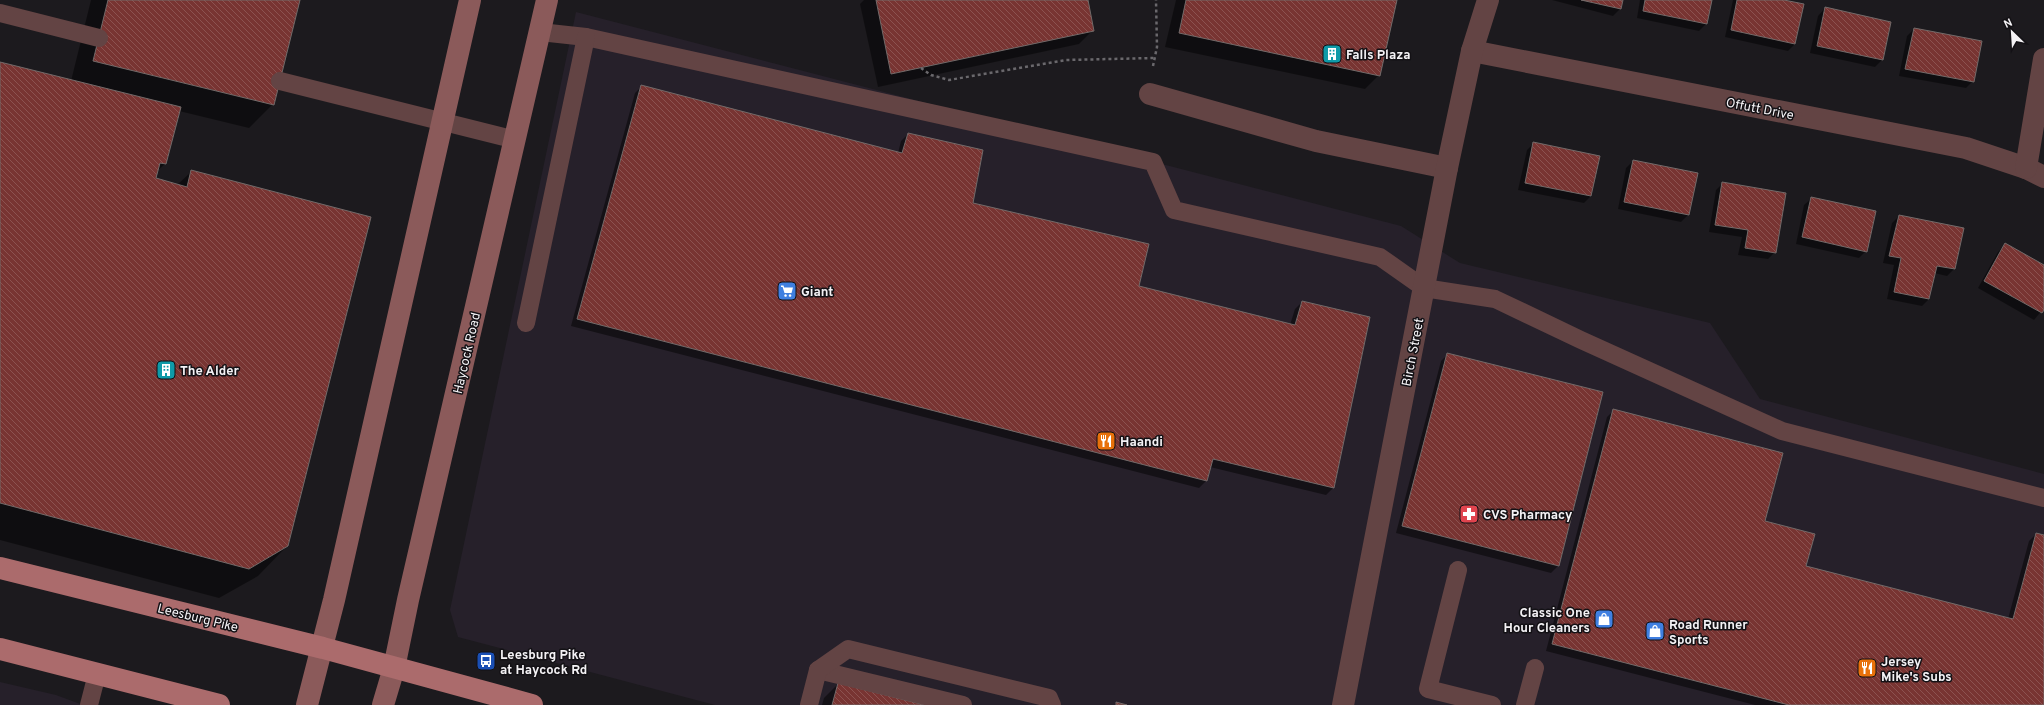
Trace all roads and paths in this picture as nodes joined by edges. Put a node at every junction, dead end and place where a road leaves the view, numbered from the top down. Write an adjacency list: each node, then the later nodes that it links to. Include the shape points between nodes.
1 (470, 0): 15 (main road)
2 (547, 0): 6 (main road, Haycock Road)
3 (1156, 0): 10 (path, via 1157,47)
4 (1488, 0): 9 (street, Birch Street)
5 (0, 14): 8 (lane)
6 (540, 32): 7 (lane); 16 (main road, Haycock Road)
7 (586, 37): 19 (lane, via 1153,162 1174,210 1380,257); 20 (lane)
8 (99, 38)
9 (1472, 51): 17 (street, Birch Street); 18 (street, Offutt Drive, via 1966,148)
10 (1154, 58): 12 (path, via 1066,60 949,80 931,75); 14 (path)
11 (2044, 59): 18 (street)
12 (921, 68)
13 (280, 81): 15 (lane)
14 (1150, 94): 17 (street, via 1316,141)
15 (443, 122): 16 (lane); 24 (main road)
16 (516, 140): 26 (main road, Haycock Road)
17 (1447, 168): 19 (street, Birch Street)
18 (2035, 172)
19 (1424, 288): 21 (lane, via 1495,299 1782,431); 38 (street, Birch Street)
20 (526, 323)
21 (2044, 498)
22 (0, 568): 24 (main road, Leesburg Pike)
23 (1458, 570): 39 (lane, via 1428,689)
24 (323, 648): 26 (main road, Leesburg Pike); 32 (main road)
25 (0, 649): 29 (main road)
26 (394, 668): 33 (main road, Haycock Road); 34 (main road, Leesburg Pike)
27 (1535, 668): 40 (lane)
28 (818, 670): 35 (lane); 36 (lane); 37 (lane, via 848,649 1049,698)
29 (97, 674): 30 (main road); 31 (lane)
30 (208, 704)
31 (89, 705)
32 (307, 705)
33 (383, 705)
34 (532, 705)
35 (809, 705)
36 (963, 705)
37 (1052, 705)
38 (1343, 705)
39 (1492, 705)
40 (1525, 705)

